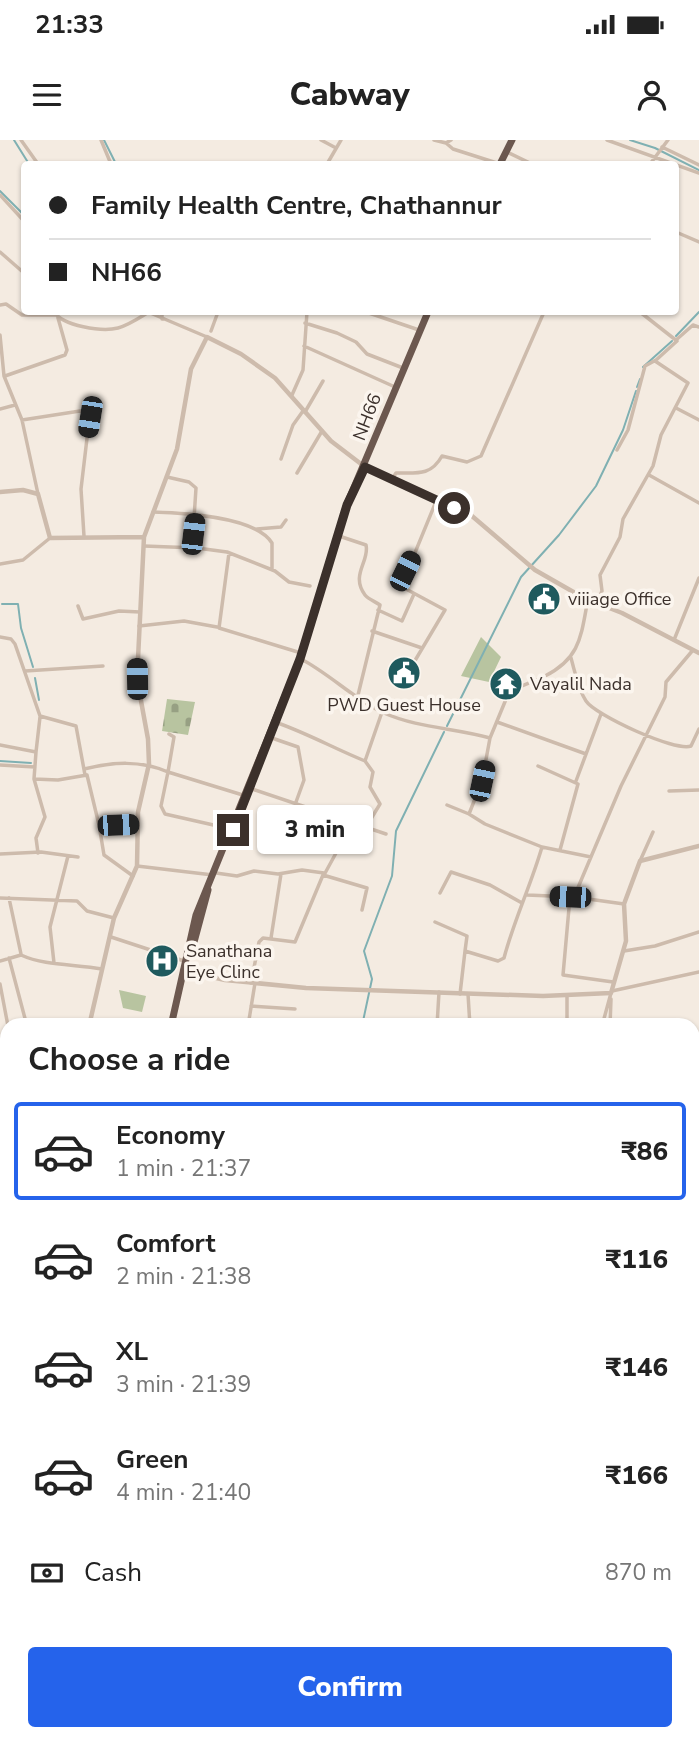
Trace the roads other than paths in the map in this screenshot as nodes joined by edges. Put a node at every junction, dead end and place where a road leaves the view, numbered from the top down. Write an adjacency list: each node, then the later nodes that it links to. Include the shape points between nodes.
1 (21, 140): 15 (street)
2 (101, 140): 16 (street)
3 (321, 140): 11 (street)
4 (341, 140): 11 (street)
5 (434, 140): 10 (street)
6 (451, 140): 10 (street)
7 (512, 140): 13 (highway)
8 (607, 140): 14 (street)
9 (668, 140): 12 (street)
10 (446, 144): 18 (street)
11 (336, 148): 17 (street)
12 (662, 148): 14 (street); 24 (street)
13 (507, 152): 19 (highway); 20 (street)
14 (657, 155): 21 (street); 22 (street)
15 (36, 161)
16 (110, 161)
17 (329, 161)
18 (491, 161)
19 (502, 161)
20 (525, 161)
21 (652, 161)
22 (671, 161)
23 (679, 164): 25 (street)
24 (699, 165)
25 (699, 173)
26 (0, 195): 27 (street)
27 (21, 218)
28 (679, 233): 29 (street)
29 (699, 242)
30 (0, 252): 31 (street)
31 (21, 270)
32 (0, 305): 33 (street)
33 (21, 313)
34 (24, 315): 35 (street)
35 (56, 315): 36 (street, via 114,329); 56 (street, via 65,355)
36 (142, 315)
37 (154, 315): 45 (street)
38 (162, 315): 45 (street)
39 (217, 315): 49 (street)
40 (306, 315): 46 (street)
41 (375, 315): 48 (street)
42 (426, 315): 48 (highway, NH66 / NH66)
43 (543, 315): 73 (street, via 481,456 467,462 442,456 435,469 396,473)
44 (644, 315): 52 (street)
45 (162, 319): 51 (street)
46 (305, 323): 53 (street); 55 (street, via 345,336 367,354)
47 (699, 327): 52 (street, via 693,325)
48 (419, 330): 55 (highway, NH66 / NH66)
49 (211, 331)
50 (0, 335): 56 (street)
51 (207, 338): 59 (street, via 256,364); 72 (street, via 191,369 177,449)
52 (676, 340): 54 (street)
53 (304, 346): 58 (street); 59 (street, via 303,370)
54 (656, 360): 61 (street, via 688,381); 67 (street, via 645,366 628,430)
55 (403, 368): 58 (highway, NH66 / NH66)
56 (4, 376): 60 (street)
57 (323, 381): 63 (street)
58 (395, 387): 69 (highway, NH66 / NH66)
59 (292, 395): 63 (street)
60 (15, 405): 62 (street); 64 (street)
61 (676, 408): 65 (street); 71 (street)
62 (0, 409)
63 (303, 412): 66 (street); 68 (street, via 293,425)
64 (22, 420): 75 (street); 82 (street, via 90,413 80,499)
65 (699, 420)
66 (322, 431): 69 (street); 70 (street)
67 (617, 450)
68 (281, 459)
69 (365, 467): 73 (street); 83 (highway, NH66 / NH66, via 347,505)
70 (297, 473)
71 (648, 475): 77 (street); 95 (street, via 622,519 620,537 600,575 602,591)
72 (167, 477): 78 (street); 79 (street, via 194,485)
73 (392, 479): 76 (street)
74 (0, 492): 75 (street)
75 (38, 494): 85 (street)
76 (437, 499): 93 (street, via 404,575 404,586); 94 (street, via 485,524 535,570)
77 (699, 503)
78 (153, 512): 79 (street); 84 (street)
79 (195, 514): 81 (street); 87 (street)
80 (286, 520): 81 (street, via 281,527)
81 (255, 529): 90 (street, via 272,543)
82 (84, 536): 84 (street); 85 (street)
83 (340, 536): 97 (street, via 367,547 359,574 365,595 379,604); 107 (highway, NH66 / NH66)
84 (144, 537): 86 (street)
85 (50, 538): 89 (street, via 23,560)
86 (144, 546): 87 (street); 98 (street)
87 (197, 548): 88 (street)
88 (229, 553): 90 (street); 100 (street)
89 (0, 564)
90 (272, 570): 92 (street, via 289,582)
91 (699, 578): 103 (street)
92 (310, 586)
93 (414, 594): 97 (street, via 401,622); 104 (street, via 445,610)
94 (588, 599): 95 (street); 108 (street)
95 (597, 603): 103 (street)
96 (78, 606): 98 (street, via 83,619 119,611)
97 (378, 610): 101 (street)
98 (140, 612): 99 (street)
99 (139, 626): 100 (street, via 184,621); 127 (street, via 137,679)
100 (219, 628): 107 (street)
101 (372, 631): 104 (street); 112 (street)
102 (0, 637): 111 (street, via 14,641)
103 (674, 640): 105 (street)
104 (422, 648): 110 (street)
105 (693, 650): 106 (street); 120 (street, via 666,682 665,697)
106 (699, 653)
107 (301, 656): 112 (street); 116 (highway, NH66 / NH66)
108 (571, 658): 114 (street, via 584,698); 117 (street, via 548,675 509,692)
109 (103, 666): 111 (street)
110 (410, 669)
111 (25, 671): 115 (street)
112 (358, 695): 113 (street)
113 (382, 712): 122 (street, via 432,728); 126 (street)
114 (601, 713): 120 (street); 125 (street)
115 (40, 716): 124 (street); 131 (street, via 76,726)
116 (275, 722): 121 (highway, NH66 / NH66); 126 (street)
117 (497, 722): 122 (street); 125 (street)
118 (699, 729): 120 (street, via 691,746 684,748)
119 (169, 734): 132 (street, via 174,737)
120 (645, 734): 157 (street)
121 (269, 737): 136 (highway, NH66 / NH66); 140 (street, via 298,747 304,780)
122 (490, 738): 142 (street, via 482,781)
123 (0, 745): 124 (street)
124 (36, 752): 130 (street)
125 (586, 754): 135 (street)
126 (365, 761): 146 (street, via 373,772 370,787 380,804)
127 (149, 764): 131 (street); 132 (street); 144 (street)
128 (0, 765): 130 (street)
129 (538, 766): 135 (street)
130 (35, 767): 134 (street)
131 (84, 769): 133 (street)
132 (168, 772): 139 (street); 147 (street, via 162,806 165,814)
133 (85, 775): 134 (street); 145 (street)
134 (34, 779): 153 (street, via 45,817 36,838)
135 (576, 781): 152 (street, via 578,788)
136 (249, 788): 139 (highway, NH66 / NH66); 140 (street)
137 (699, 790): 138 (street)
138 (668, 791)
139 (246, 796): 147 (highway, NH66 / NH66)
140 (296, 802): 143 (street)
141 (447, 806): 142 (street)
142 (469, 814): 151 (street)
143 (352, 822): 146 (street); 162 (street)
144 (138, 824): 145 (street); 159 (street)
145 (99, 825): 163 (street, via 104,855)
146 (366, 827): 149 (street)
147 (233, 830): 160 (highway, NH66 / NH66)
148 (653, 832): 158 (street)
149 (386, 834)
150 (699, 846): 158 (street)
151 (542, 847): 152 (street); 165 (street)
152 (560, 850): 157 (street)
153 (38, 853): 154 (street); 155 (street)
154 (0, 854)
155 (68, 856): 156 (street); 169 (street)
156 (78, 857)
157 (591, 857): 166 (street)
158 (640, 861): 171 (street)
159 (137, 866): 160 (street); 163 (street)
160 (215, 874): 161 (street); 184 (highway, NH66 / NH66)
161 (281, 874): 162 (street, via 302,870); 177 (street)
162 (324, 874): 172 (street, via 367,888); 177 (street, via 295,942)
163 (132, 876): 173 (street)
164 (440, 893): 170 (street, via 450,872 490,885)
165 (527, 895): 166 (street); 170 (street)
166 (572, 897): 171 (street); 187 (street, via 563,975)
167 (0, 898): 168 (street)
168 (9, 898): 169 (street); 180 (street)
169 (56, 900): 173 (street, via 77,901 87,911); 183 (street, via 50,928)
170 (522, 903): 178 (street, via 502,961)
171 (624, 904): 179 (street, via 627,922)
172 (362, 910)
173 (114, 918): 176 (street)
174 (435, 922): 178 (street, via 467,936)
175 (699, 932): 179 (street)
176 (111, 937): 184 (street); 185 (street)
177 (271, 938): 188 (street, via 258,942)
178 (465, 951): 192 (street)
179 (622, 951): 187 (street)
180 (21, 955): 181 (street); 183 (street, via 34,962)
181 (9, 958): 182 (street); 198 (street)
182 (0, 961)
183 (54, 963): 185 (street)
184 (184, 967): 188 (street); 200 (highway, NH66)
185 (102, 969): 199 (street)
186 (699, 972): 191 (street)
187 (612, 982): 191 (street)
188 (253, 983): 190 (street); 195 (street)
189 (0, 984): 197 (street)
190 (439, 992): 192 (street); 202 (street)
191 (611, 992): 194 (street); 205 (street); 206 (street)
192 (460, 994): 193 (street)
193 (468, 995): 194 (street); 203 (street)
194 (567, 995): 204 (street)
195 (251, 1006): 196 (street); 201 (street)
196 (295, 1009)
197 (6, 1018)
198 (25, 1018)
199 (91, 1018)
200 (174, 1018)
201 (249, 1018)
202 (437, 1018)
203 (469, 1018)
204 (567, 1018)
205 (604, 1018)
206 (610, 1018)

